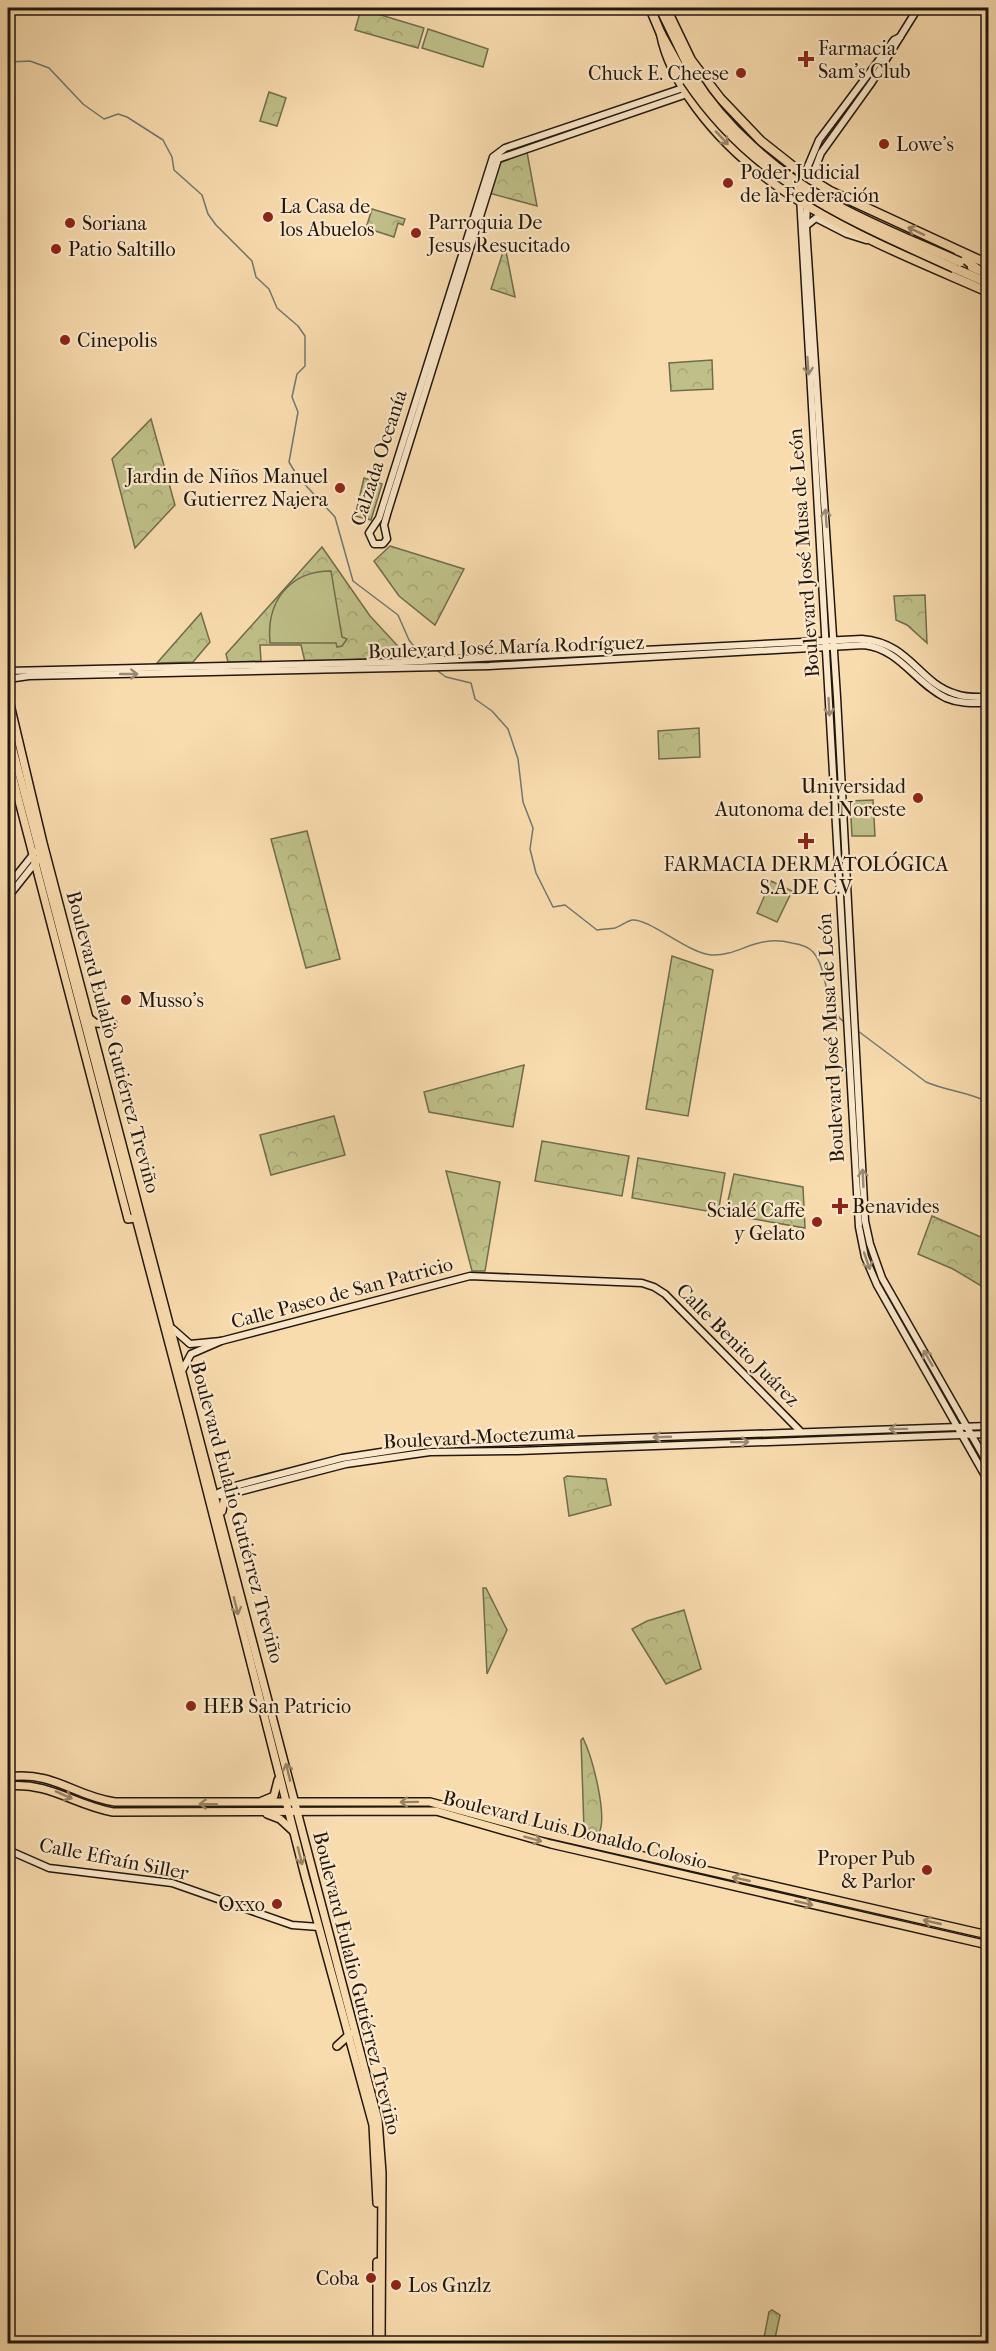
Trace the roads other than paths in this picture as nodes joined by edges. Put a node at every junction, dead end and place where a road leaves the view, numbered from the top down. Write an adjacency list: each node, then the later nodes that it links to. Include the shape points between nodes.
1 (650, 8): 6 (highway)
2 (659, 8): 6 (highway)
3 (666, 8): 10 (highway, via 691,60 720,98 761,141)
4 (918, 8): 5 (main road)
5 (900, 37): 7 (main road); 8 (main road)
6 (687, 85): 9 (main road, via 513,145); 12 (highway, one-way to 12, via 727,144); 20 (highway, bridge, via 777,165 816,194)
7 (843, 120): 8 (main road); 11 (main road)
8 (827, 129): 11 (main road, via 813,152)
9 (495, 158): 9 (main road, Calzada Oceanía, via 379,518 369,533 370,540 377,545 387,539 384,525)
10 (794, 167): 11 (highway); 12 (highway, via 789,178)
11 (807, 178): 13 (highway); 14 (main road)
12 (772, 184): 14 (highway)
13 (830, 191): 15 (highway, via 822,200); 18 (highway, one-way to 13)
14 (803, 205): 15 (highway); 16 (main road, Boulevard José Musa de León); 24 (main road, Boulevard José Musa de León, one-way to 24)
15 (826, 216): 17 (highway)
16 (806, 226): 17 (main road, via 816,218 847,234); 25 (main road, Boulevard José Musa de León)
17 (872, 241): 23 (highway)
18 (951, 246): 19 (highway); 21 (highway)
19 (988, 264)
20 (958, 267): 21 (highway); 22 (highway); 23 (highway)
21 (977, 269): 22 (highway)
22 (988, 283): 23 (highway)
23 (975, 286)
24 (812, 419): 25 (main road); 26 (main road, Boulevard José Musa de León)
25 (821, 445): 26 (main road, Boulevard José Musa de León, one-way to 25)
26 (824, 550): 27 (main road, Boulevard José Musa de León)
27 (830, 643): 28 (main road, Boulevard José María Rodríguez); 32 (main road, Boulevard José María Rodríguez, via 882,642 896,648 949,692); 33 (main road, Boulevard José María Rodríguez, via 881,649 898,658 944,697); 51 (main road, Boulevard José Musa de León, one-way to 27, via 888,1290 870,1244 864,1207); 52 (main road, Boulevard José Musa de León, one-way to 52, via 855,1192 865,1257 882,1295)
28 (412, 665): 29 (main road, Boulevard José María Rodríguez); 30 (main road, Boulevard José María Rodríguez, one-way to 28)
29 (8, 671)
30 (8, 679)
31 (8, 696): 36 (main road, Boulevard Eulalio Gutiérrez Treviño)
32 (988, 697)
33 (988, 704)
34 (8, 731): 36 (main road, Boulevard Eulalio Gutiérrez Treviño)
35 (8, 759): 37 (main road, Boulevard Eulalio Gutiérrez Treviño)
36 (42, 847): 37 (main road, Boulevard Eulalio Gutiérrez Treviño); 41 (main road, Boulevard Eulalio Gutiérrez Treviño)
37 (36, 857): 38 (main road, Boulevard Eulalio Gutiérrez Treviño); 39 (main road); 44 (main road, Boulevard Eulalio Gutiérrez Treviño)
38 (35, 864): 40 (main road); 45 (main road, Boulevard Eulalio Gutiérrez Treviño, via 128,1219)
39 (8, 886)
40 (8, 897)
41 (90, 1019): 42 (main road); 43 (main road, Boulevard Eulalio Gutiérrez Treviño)
42 (113, 1024)
43 (94, 1032): 44 (main road); 47 (main road, Boulevard Eulalio Gutiérrez Treviño)
44 (91, 1050): 45 (main road, Boulevard Eulalio Gutiérrez Treviño)
45 (135, 1218): 59 (main road, Boulevard Eulalio Gutiérrez Treviño)
46 (470, 1276): 48 (main road, Calle Paseo de San Patricio); 53 (main road, Calle Benito Juárez, via 613,1281 654,1287)
47 (172, 1329): 48 (main road, Calle Paseo de San Patricio, via 190,1344); 49 (main road, Boulevard Eulalio Gutiérrez Treviño)
48 (221, 1341): 49 (main road, Calle Paseo de San Patricio, via 191,1354)
49 (183, 1369): 61 (main road, Boulevard Eulalio Gutiérrez Treviño)
50 (988, 1426): 51 (main road, Boulevard Moctezuma)
51 (967, 1427): 52 (main road, Boulevard Moctezuma); 56 (main road, Boulevard José Musa de León)
52 (957, 1428): 53 (main road, Boulevard Moctezuma, one-way to 53); 55 (main road, Boulevard José Musa de León)
53 (801, 1431): 57 (main road, Calle Benito Juárez); 61 (main road, Boulevard Moctezuma, one-way to 61, via 394,1449 302,1468)
54 (988, 1434): 56 (main road, Boulevard Moctezuma)
55 (962, 1435): 56 (main road, Boulevard Moctezuma); 57 (main road, Boulevard Moctezuma); 60 (main road, Boulevard José Musa de León)
56 (971, 1435): 58 (main road, Boulevard José Musa de León)
57 (809, 1440): 62 (main road, Boulevard Moctezuma, one-way to 57, via 346,1464 430,1452)
58 (988, 1464)
59 (202, 1468): 61 (main road); 63 (main road, Boulevard Eulalio Gutiérrez Treviño)
60 (988, 1481)
61 (216, 1494): 62 (main road, Boulevard Moctezuma); 63 (main road, Boulevard Eulalio Gutiérrez Treviño)
62 (232, 1494): 63 (main road)
63 (218, 1517): 64 (main road, Boulevard Eulalio Gutiérrez Treviño); 65 (main road, Boulevard Eulalio Gutiérrez Treviño, one-way to 65)
64 (273, 1716): 65 (main road); 72 (main road, Boulevard Eulalio Gutiérrez Treviño, one-way to 64)
65 (266, 1725): 66 (main road, Boulevard Eulalio Gutiérrez Treviño)
66 (279, 1774): 70 (main road, via 274,1796); 71 (main road, Boulevard Eulalio Gutiérrez Treviño)
67 (8, 1777): 69 (main road, Boulevard Luis Donaldo Colosio, via 49,1778 107,1801)
68 (8, 1786): 73 (main road, Boulevard Luis Donaldo Colosio, one-way to 73, via 47,1788 94,1808)
69 (172, 1803): 70 (main road, Boulevard Luis Donaldo Colosio, one-way to 69); 73 (main road, via 170,1808 131,1808)
70 (249, 1804): 71 (main road, Boulevard Luis Donaldo Colosio)
71 (287, 1804): 72 (main road, Boulevard Luis Donaldo Colosio); 75 (main road, Boulevard Eulalio Gutiérrez Treviño)
72 (297, 1808): 75 (main road, Boulevard Luis Donaldo Colosio); 76 (main road, Boulevard Luis Donaldo Colosio); 77 (main road, Boulevard Eulalio Gutiérrez Treviño); 82 (main road, Boulevard Luis Donaldo Colosio, one-way to 72, via 543,1833 430,1802)
73 (124, 1812): 74 (main road, Boulevard Luis Donaldo Colosio)
74 (262, 1812): 75 (main road, Boulevard Luis Donaldo Colosio); 78 (main road, via 280,1819)
75 (289, 1812): 78 (main road, Boulevard Eulalio Gutiérrez Treviño)
76 (313, 1812): 77 (main road, via 305,1817); 83 (main road, Boulevard Luis Donaldo Colosio, one-way to 83, via 436,1811 552,1844)
77 (301, 1827): 80 (main road, Boulevard Eulalio Gutiérrez Treviño)
78 (294, 1833): 81 (main road, Boulevard Eulalio Gutiérrez Treviño, one-way to 81)
79 (8, 1850): 81 (main road, Calle Efraín Siller, via 50,1868 172,1883 292,1925)
80 (321, 1905): 81 (main road); 84 (main road, Boulevard Eulalio Gutiérrez Treviño)
81 (319, 1927): 84 (main road, via 325,1931); 85 (main road, Boulevard Eulalio Gutiérrez Treviño)
82 (988, 1935)
83 (988, 1945)
84 (340, 1975): 86 (main road, Boulevard Eulalio Gutiérrez Treviño)
85 (342, 2014): 86 (main road); 87 (main road, Boulevard Eulalio Gutiérrez Treviño)
86 (354, 2028): 87 (main road); 90 (main road, Boulevard Eulalio Gutiérrez Treviño)
87 (348, 2036): 88 (main road); 89 (main road, Boulevard Eulalio Gutiérrez Treviño)
88 (337, 2046)
89 (352, 2049): 90 (main road); 91 (main road, Boulevard Eulalio Gutiérrez Treviño, via 376,2146)
90 (363, 2063): 91 (main road, Boulevard Eulalio Gutiérrez Treviño, via 382,2146)
91 (379, 2343)

